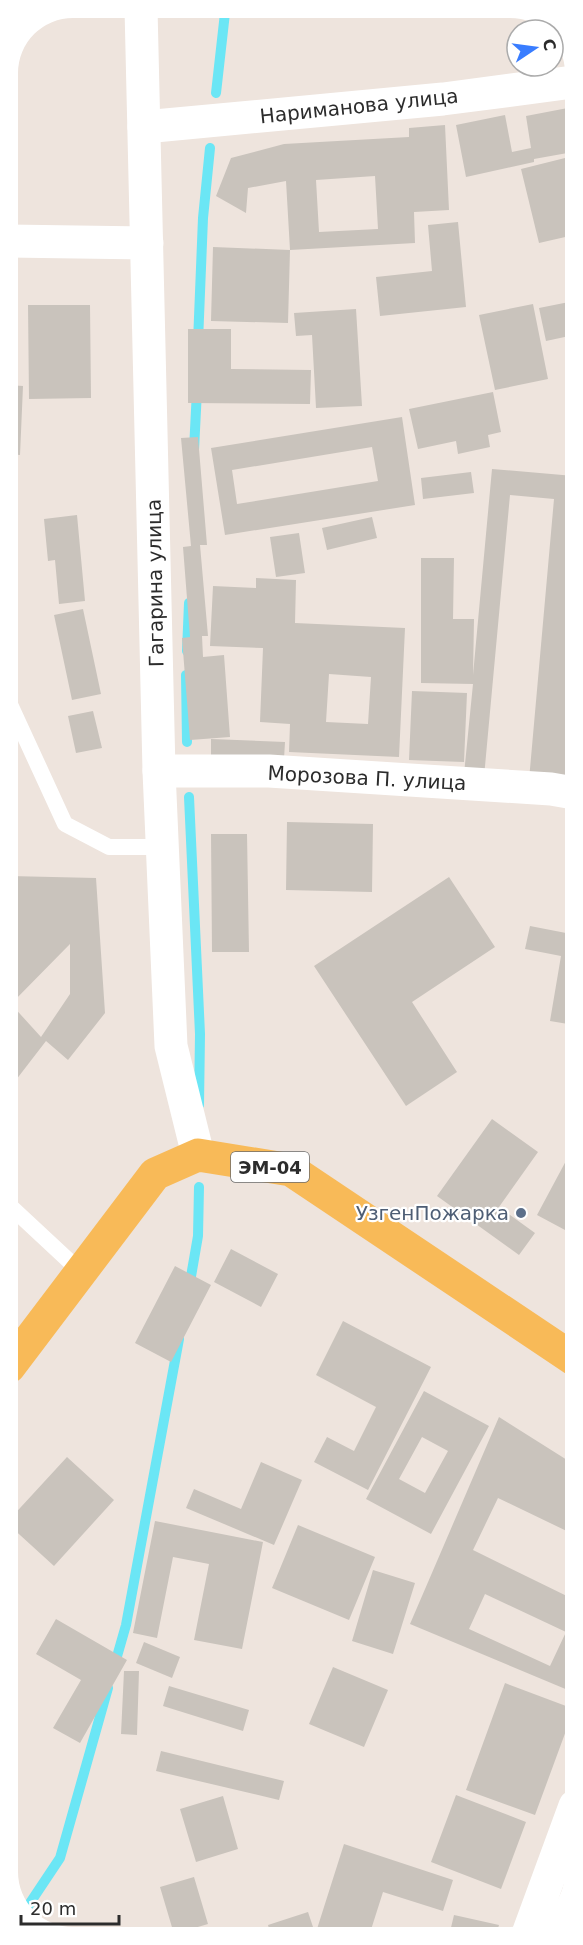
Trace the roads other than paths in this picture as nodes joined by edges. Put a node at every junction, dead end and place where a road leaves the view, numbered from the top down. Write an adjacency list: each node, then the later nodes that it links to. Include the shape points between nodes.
1 (141, 18): 3 (street, Гагарина улица)
2 (565, 83): 3 (street, Нариманова улица, via 443,99)
3 (144, 127): 5 (street, Гагарина улица)
4 (18, 241): 5 (street)
5 (147, 243): 7 (street, Гагарина улица)
6 (18, 722): 9 (lane, via 65,824 109,847)
7 (159, 771): 8 (street, Морозова П. улица, via 269,771); 9 (street, Гагарина улица)
8 (565, 791)
9 (162, 847): 10 (street, Гагарина улица, via 171,1046)
10 (198, 1155): 12 (main road, via 154,1174); 13 (main road, ЭМ-04, via 291,1170)
11 (18, 1213): 12 (lane)
12 (81, 1272): 14 (main road)
13 (565, 1353)
14 (18, 1355)
15 (565, 1833): 16 (street)
16 (533, 1921)

